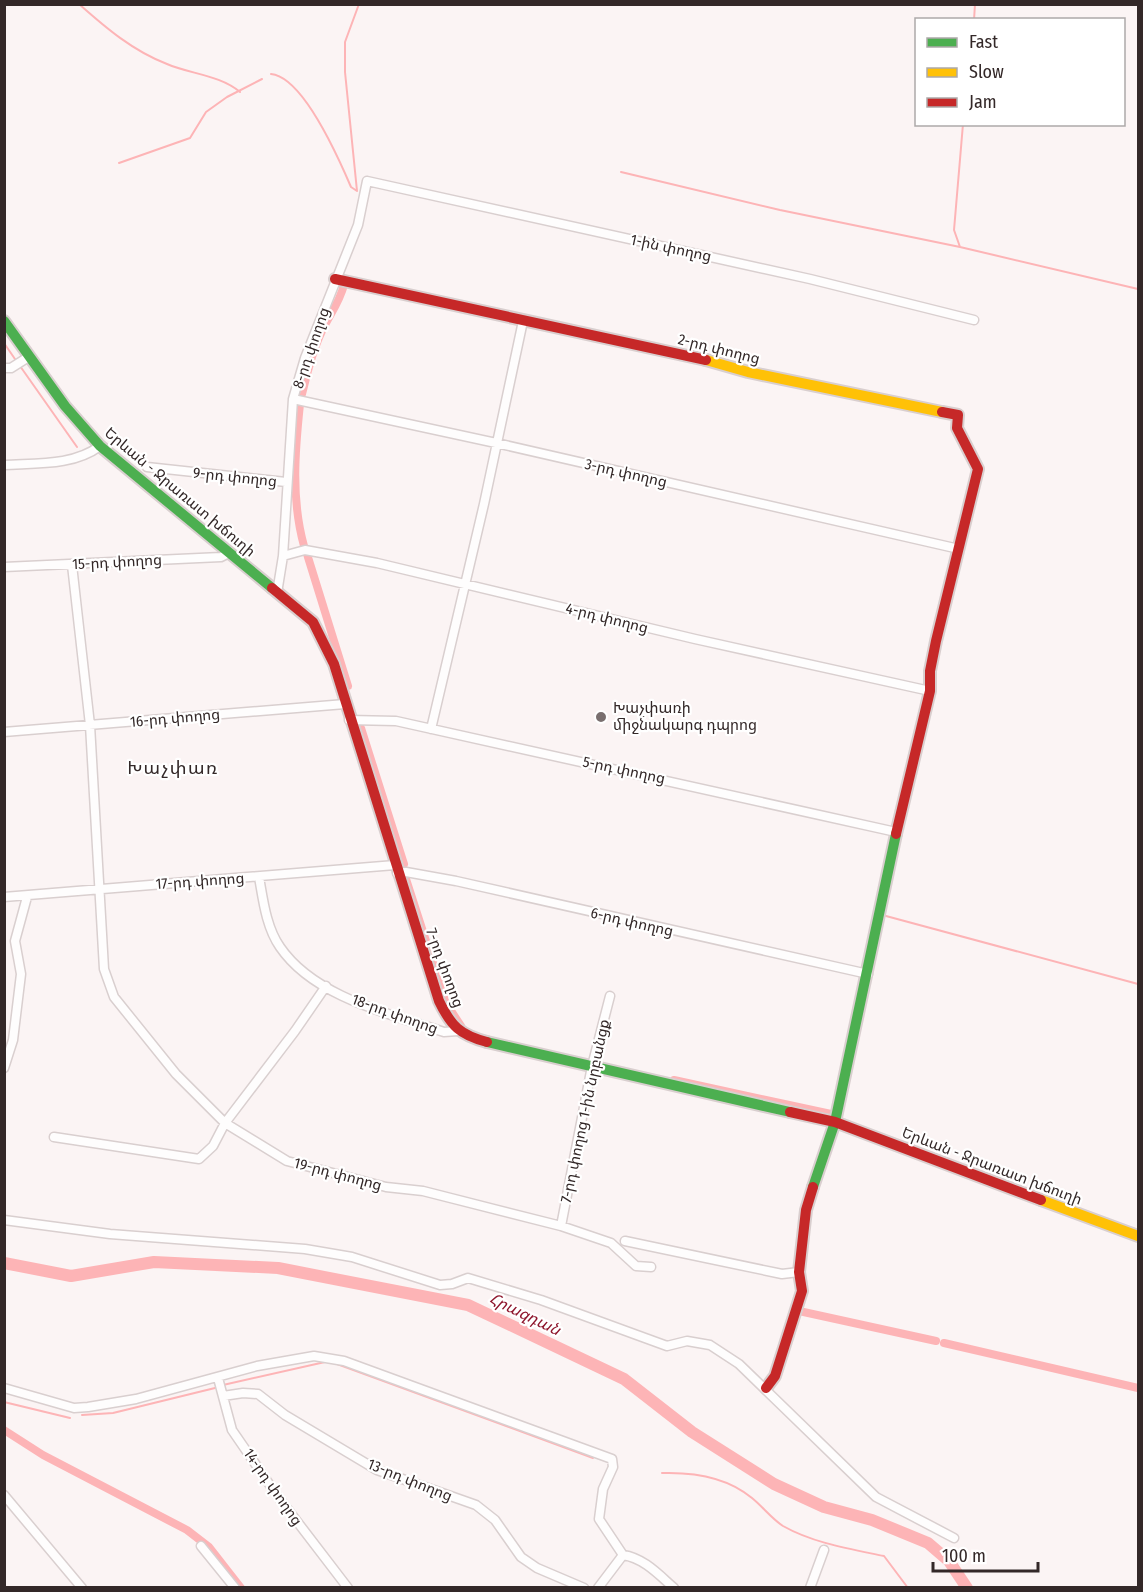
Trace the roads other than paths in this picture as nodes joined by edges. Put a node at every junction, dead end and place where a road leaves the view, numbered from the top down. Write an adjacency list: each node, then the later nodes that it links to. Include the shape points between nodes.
1 (367, 181): 2 (street, 8-րդ փողոց, via 358,225); 3 (street, 1-ին փողոց, via 810,279)
2 (335, 279): 5 (street, 2-րդ փողոց); 8 (street, 8-րդ փողոց)
3 (974, 320)
4 (4, 321): 6 (street, Երևան - Ջրառատ խճուղի)
5 (524, 321): 9 (street); 14 (street, 2-րդ փողոց, via 958,415 957,428 978,469)
6 (30, 356): 7 (street); 10 (street, Երևան - Ջրառատ խճուղի, via 65,406)
7 (8, 368)
8 (293, 399): 9 (street, 3-րդ փողոց); 13 (street, 8-րդ փողոց)
9 (496, 443): 14 (street, 3-րդ փողոց); 19 (street)
10 (100, 446): 11 (street, via 73,460); 15 (street, Երևան - Ջրառատ խճուղի)
11 (4, 465)
12 (147, 467): 13 (street, 9-րդ փողոց)
13 (286, 482): 16 (street, 8-րդ փողոց)
14 (959, 549): 21 (street, via 936,641)
15 (230, 553): 17 (street, 15-րդ փողոց, via 221,557); 20 (street, Երևան - Ջրառատ խճուղի)
16 (283, 556): 19 (street, 4-րդ փողոց, via 305,550 328,553); 20 (street, 8-րդ փողոց)
17 (72, 565): 18 (street, 15-րդ փողոց); 24 (street, 19-րդ փողոց)
18 (4, 567)
19 (464, 585): 21 (street, 4-րդ փողոց); 25 (street)
20 (277, 593): 22 (street, 7-րդ փողոց, via 318,630 334,664)
21 (930, 691): 27 (street)
22 (345, 704): 23 (street, 7-րդ փողոց); 24 (street, 16-րդ փողոց)
23 (349, 720): 25 (street, 5-րդ փողոց, via 396,721); 28 (street, 7-րդ փողոց)
24 (90, 724): 26 (street, 16-րդ փողոց); 30 (street, 19-րդ փողոց)
25 (431, 729): 27 (street, 5-րդ փողոց)
26 (4, 732)
27 (896, 832): 33 (street)
28 (396, 869): 29 (street, 17-րդ փողոց); 33 (street, 6-րդ փողոց); 36 (street, 7-րդ փողոց, via 432,986 446,1019)
29 (259, 877): 30 (street, 17-րդ փողոց); 34 (street, 18-րդ փողոց, via 266,912 280,947 306,975)
30 (99, 888): 32 (street, 17-րդ փողոց); 39 (street, 19-րդ փողոց, via 104,969 114,997 176,1074)
31 (4, 897): 32 (street, 17-րդ փողոց)
32 (27, 897): 38 (street, via 15,942 21,974 13,1040)
33 (868, 974): 40 (street)
34 (326, 986): 36 (street, 18-րդ փողոց, via 359,1004 444,1032); 39 (street)
35 (610, 996): 37 (street, 7-րդ փողոց 1-ին նրբանցք)
36 (458, 1030): 37 (street, 7-րդ փողոց, via 467,1037)
37 (592, 1066): 40 (street, 7-րդ փողոց); 43 (street, 7-րդ փողոց 1-ին նրբանցք)
38 (4, 1068)
39 (225, 1122): 41 (street, via 213,1146 199,1159); 43 (street, 19-րդ փողոց, via 287,1161)
40 (835, 1122): 44 (street, Երևան - Ջրառատ խճուղի); 47 (street, via 806,1210)
41 (54, 1137)
42 (4, 1220): 50 (street, via 110,1234 305,1249 352,1257 440,1285 468,1278 668,1346 687,1341 710,1345)
43 (561, 1226): 46 (street, 19-րդ փողոց, via 611,1243 636,1266)
44 (1138, 1236)
45 (625, 1240): 47 (street, via 782,1274)
46 (651, 1268)
47 (799, 1272): 50 (street, via 802,1291 775,1376)
48 (218, 1378): 49 (street, via 136,1399 74,1408); 51 (street, 14-րդ փողոց); 56 (street, via 314,1356 344,1361 612,1459 614,1467 603,1490 599,1519)
49 (4, 1388)
50 (766, 1388): 53 (street, via 876,1497)
51 (223, 1396): 57 (street, 13-րդ փողոց, via 258,1394 285,1415 377,1470 476,1505 495,1520 521,1557); 60 (street, 14-րդ փողոց, via 232,1430)
52 (4, 1495): 58 (street)
53 (954, 1538)
54 (201, 1546): 59 (street)
55 (824, 1550): 64 (street)
56 (623, 1555): 62 (street); 63 (street, via 633,1556)
57 (563, 1584): 61 (street, 13-րդ փողոց)
58 (82, 1587)
59 (235, 1587)
60 (348, 1587)
61 (584, 1587)
62 (598, 1587)
63 (674, 1587)
64 (810, 1587)

